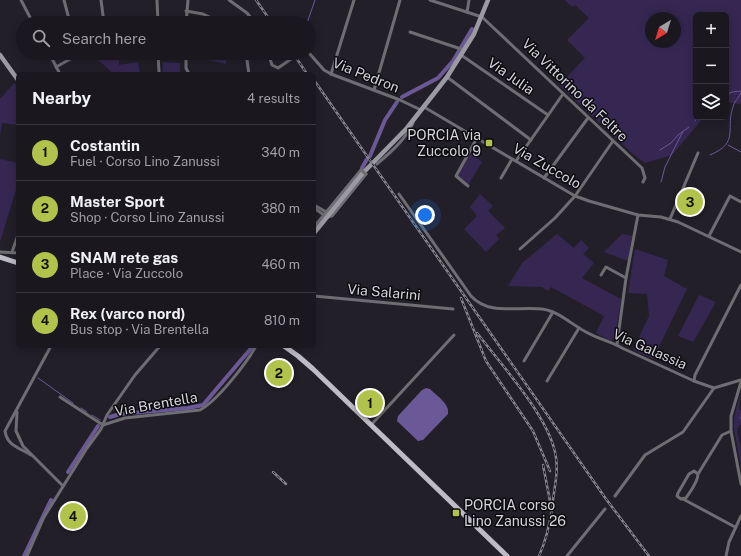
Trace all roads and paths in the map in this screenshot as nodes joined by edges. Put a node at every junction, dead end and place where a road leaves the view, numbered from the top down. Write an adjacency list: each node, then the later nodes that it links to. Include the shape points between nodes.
1 (21, 0): 15 (street)
2 (64, 0): 16 (street)
3 (101, 0): 17 (street)
4 (158, 0): 18 (street)
5 (188, 0): 13 (street)
6 (228, 0): 21 (street)
7 (354, 0): 40 (street)
8 (400, 0): 43 (street)
9 (430, 0): 12 (street)
10 (469, 0): 14 (street)
11 (488, 0): 22 (main road)
12 (441, 2): 14 (street)
13 (186, 11): 19 (street); 20 (street)
14 (467, 12): 22 (street)
15 (29, 16)
16 (68, 16)
17 (103, 16)
18 (158, 16)
19 (186, 16)
20 (207, 16)
21 (249, 16)
22 (482, 17): 24 (main road); 44 (street, Via Vittorino da Feltre)
23 (410, 32): 24 (street)
24 (461, 48): 25 (main road)
25 (461, 55): 42 (main road); 46 (street, Via Julia)
26 (0, 56): 41 (main road)
27 (53, 60): 35 (street)
28 (67, 60): 35 (street)
29 (158, 60): 37 (street)
30 (186, 60): 38 (street)
31 (247, 60): 39 (street)
32 (270, 60): 33 (street, via 272,65 278,68)
33 (290, 60)
34 (315, 60): 40 (street, Via Pedron)
35 (56, 66): 36 (street)
36 (59, 72)
37 (159, 72)
38 (188, 72)
39 (249, 72)
40 (331, 74): 43 (street, Via Pedron)
41 (16, 77)
42 (447, 77): 45 (main road); 50 (street)
43 (374, 90): 45 (street, Via Pedron)
44 (563, 94): 46 (street); 48 (street, Via Vittorino da Feltre)
45 (423, 108): 47 (main road); 49 (street, Via Zuccolo)
46 (548, 115): 50 (street)
47 (416, 116): 55 (street, via 409,132); 64 (main road)
48 (588, 118): 51 (street, Via Vittorino da Feltre); 57 (street)
49 (477, 138): 53 (street, Via Zuccolo); 59 (street, via 456,176)
50 (531, 140): 54 (street)
51 (613, 141): 58 (street, Via Vittorino da Feltre, via 642,168 646,178); 61 (street)
52 (698, 153): 66 (street)
53 (512, 159): 54 (street, Via Zuccolo); 56 (street)
54 (516, 161): 57 (street, Via Zuccolo)
55 (377, 164)
56 (501, 178)
57 (544, 178): 61 (street, Via Zuccolo)
58 (643, 182)
59 (468, 186)
60 (398, 194): 83 (street, Via Galassia, via 476,301 485,307 528,308)
61 (575, 196): 65 (street, Via Zuccolo); 71 (street)
62 (741, 202): 69 (street, via 730,196)
63 (316, 207): 64 (street)
64 (327, 214): 64 (street, bridge, via 332,216 366,174 361,170); 67 (street); 68 (main road)
65 (638, 215): 66 (street, Via Zuccolo); 79 (street)
66 (670, 219): 69 (street, Via Zuccolo)
67 (316, 225)
68 (316, 230)
69 (709, 236): 74 (street, Via Zuccolo)
70 (16, 241): 73 (street)
71 (520, 249)
72 (0, 252): 73 (street)
73 (12, 252): 75 (street)
74 (741, 252)
75 (16, 253)
76 (0, 257): 77 (main road)
77 (16, 262)
78 (601, 275): 79 (street, via 606,267)
79 (626, 278): 86 (street)
80 (741, 285): 93 (street)
81 (316, 296): 82 (street, Via Salarini)
82 (453, 309)
83 (553, 312): 84 (street, Via Galassia); 91 (street)
84 (579, 328): 86 (street, Via Galassia); 92 (street)
85 (454, 334): 99 (street)
86 (617, 344): 93 (street, Via Galassia)
87 (49, 348): 97 (street)
88 (158, 348): 98 (street, via 135,375 105,418)
89 (254, 348): 98 (street, Via Brentella, via 214,399 203,408 125,418)
90 (288, 348): 99 (main road)
91 (524, 361)
92 (547, 381)
93 (694, 381): 95 (street, Via Galassia)
94 (741, 381): 95 (street); 100 (street, via 731,416)
95 (714, 388): 107 (street, via 683,432 645,455)
96 (60, 397): 98 (street, Via Brentella)
97 (17, 410): 101 (street, via 16,431); 102 (street, via 5,431 6,439)
98 (103, 425): 106 (street, Via Brentella)
99 (371, 425): 113 (main road)
100 (731, 431): 104 (street, via 722,435); 105 (street)
101 (21, 443): 102 (street); 103 (street)
102 (17, 447): 103 (street)
103 (31, 455): 106 (street)
104 (698, 474): 108 (street, via 690,492); 108 (street, via 694,470 691,471 678,496)
105 (741, 484)
106 (63, 486): 112 (street, Via Brentella, via 44,517)
107 (615, 496)
108 (683, 499): 111 (street)
109 (605, 509): 114 (street)
110 (741, 516): 111 (street)
111 (736, 528): 115 (street)
112 (26, 556)
113 (507, 556)
114 (567, 556)
115 (726, 556)

